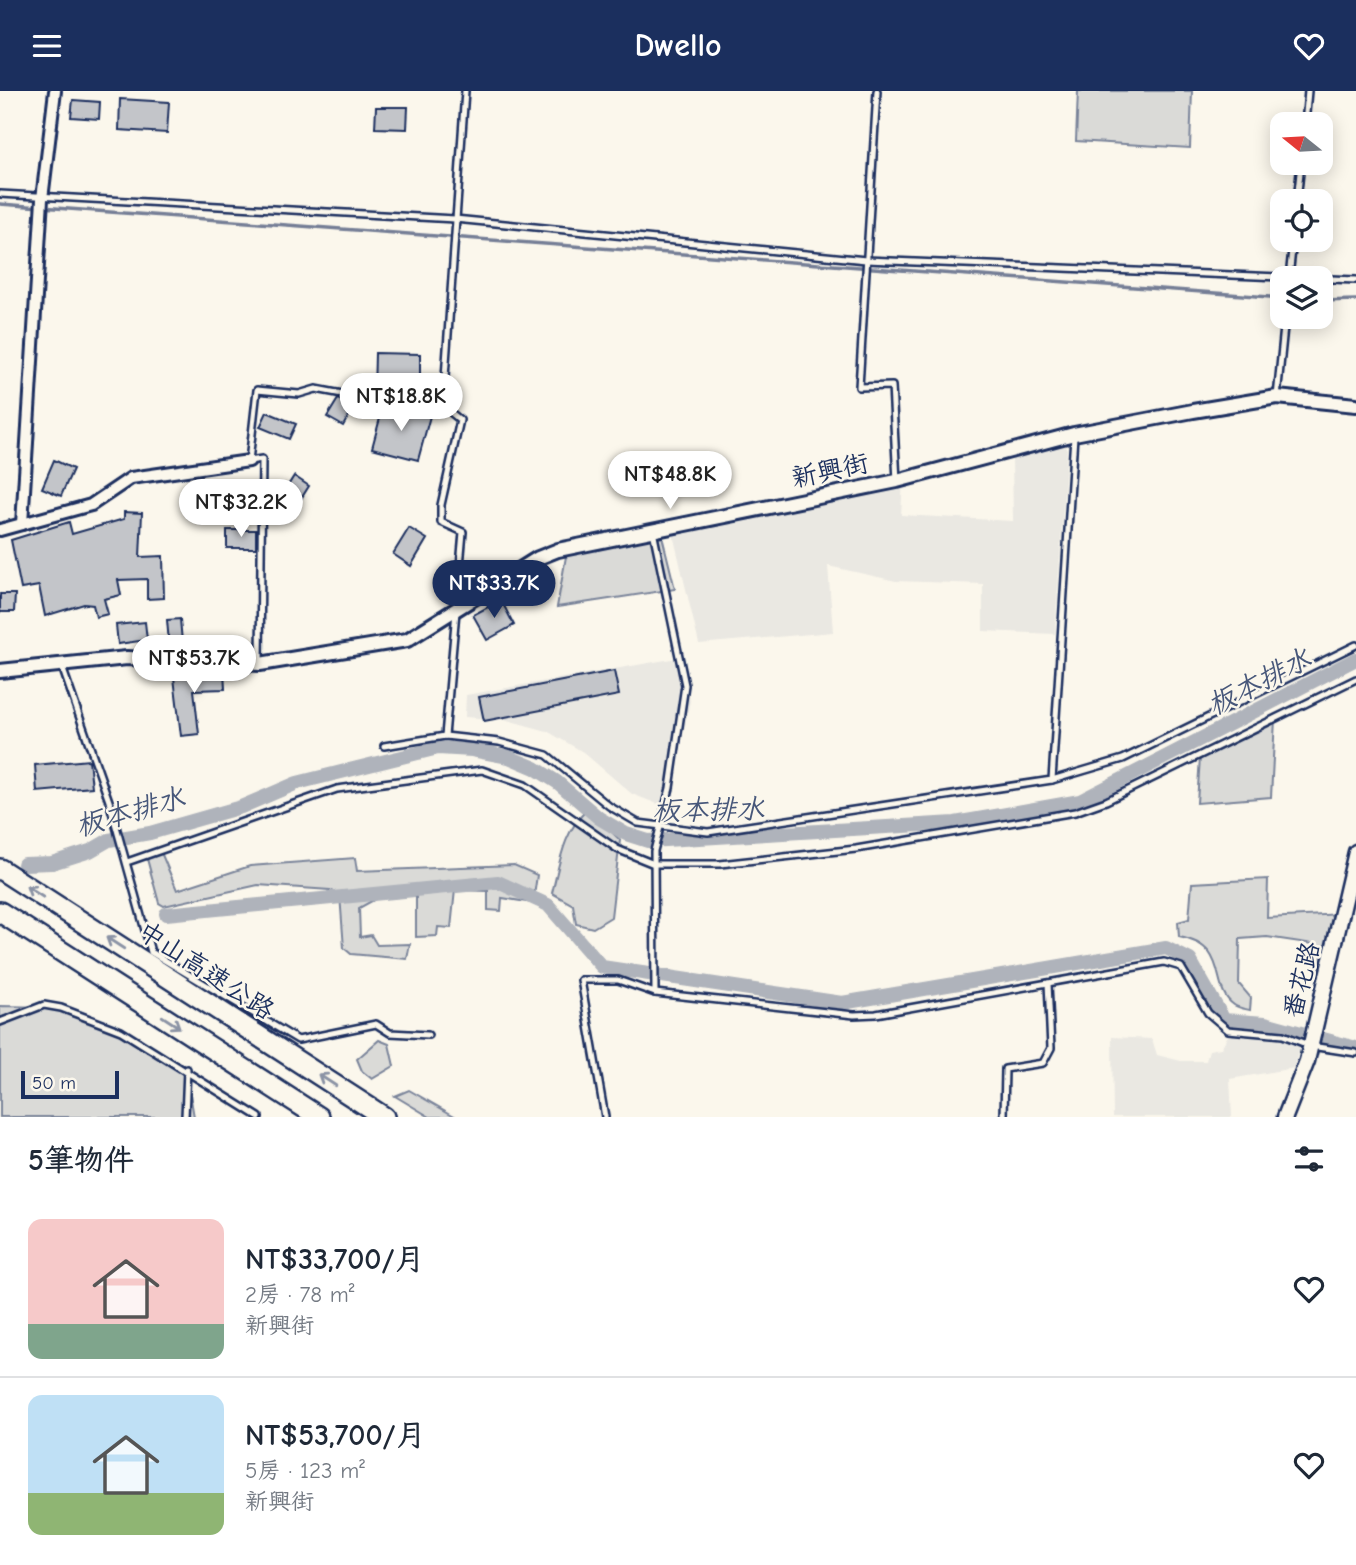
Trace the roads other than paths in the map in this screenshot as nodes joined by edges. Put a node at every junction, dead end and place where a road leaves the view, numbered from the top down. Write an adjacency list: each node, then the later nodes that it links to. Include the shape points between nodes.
1 (55, 91): 7 (street)
2 (466, 91): 8 (lane)
3 (877, 91): 9 (lane)
4 (1308, 91): 5 (lane)
5 (1306, 112)
6 (0, 194): 7 (lane)
7 (42, 198): 8 (lane); 20 (street)
8 (456, 219): 9 (lane); 16 (lane)
9 (866, 260): 10 (lane); 19 (lane, via 859,387 892,386)
10 (1270, 276)
11 (1333, 279): 12 (lane)
12 (1356, 280)
13 (1284, 329): 14 (lane)
14 (1277, 397): 15 (street, 新興街); 17 (street, 新興街)
15 (1356, 405)
16 (443, 406): 18 (lane, via 437,412 316,389 299,394 257,390); 23 (lane, via 460,420 440,522 463,532)
17 (1074, 434): 19 (street, 新興街); 31 (lane)
18 (248, 461): 20 (street, via 131,478 90,505); 26 (lane, via 261,459)
19 (897, 481): 22 (street, 新興街)
20 (22, 524): 21 (street)
21 (0, 530)
22 (653, 531): 23 (street, 新興街, via 548,554); 32 (lane, via 684,685)
23 (454, 612): 26 (street, 新興街, via 407,640); 29 (lane)
24 (1356, 645): 31 (lane, via 1123,759)
25 (61, 664): 26 (street, 新興街, via 127,658); 27 (street, 新興街); 34 (lane)
26 (260, 664)
27 (0, 671)
28 (1356, 679): 35 (lane, via 1075,812 856,849 720,865)
29 (445, 736): 30 (lane); 32 (lane, via 499,742 547,755 608,806 638,823)
30 (384, 747)
31 (1052, 780): 32 (lane, via 708,832)
32 (660, 828): 35 (lane)
33 (1356, 852): 42 (main road, 番花路)
34 (127, 862): 35 (lane, via 337,789 482,770 525,785 617,849); 41 (lane, via 151,952 298,1040 376,1024 390,1033)
35 (654, 864): 39 (lane)
36 (0, 869): 48 (highway, 中山高速公路, one-way to 36)
37 (0, 912): 47 (highway, one-way to 47)
38 (1048, 983): 39 (lane, via 854,1015); 42 (lane, via 1164,962 1181,967 1208,1013 1228,1030 1283,1035); 50 (lane, via 1051,1048 1043,1063 1005,1069)
39 (655, 993): 49 (lane, via 618,980 581,980)
40 (0, 1021): 44 (lane, via 44,1005 61,1008 121,1031)
41 (428, 1035)
42 (1311, 1046): 43 (lane); 51 (main road, 番花路)
43 (1356, 1053)
44 (187, 1069): 45 (lane); 46 (lane)
45 (185, 1117)
46 (260, 1117)
47 (319, 1117)
48 (384, 1117)
49 (605, 1117)
50 (1004, 1117)
51 (1284, 1117)

